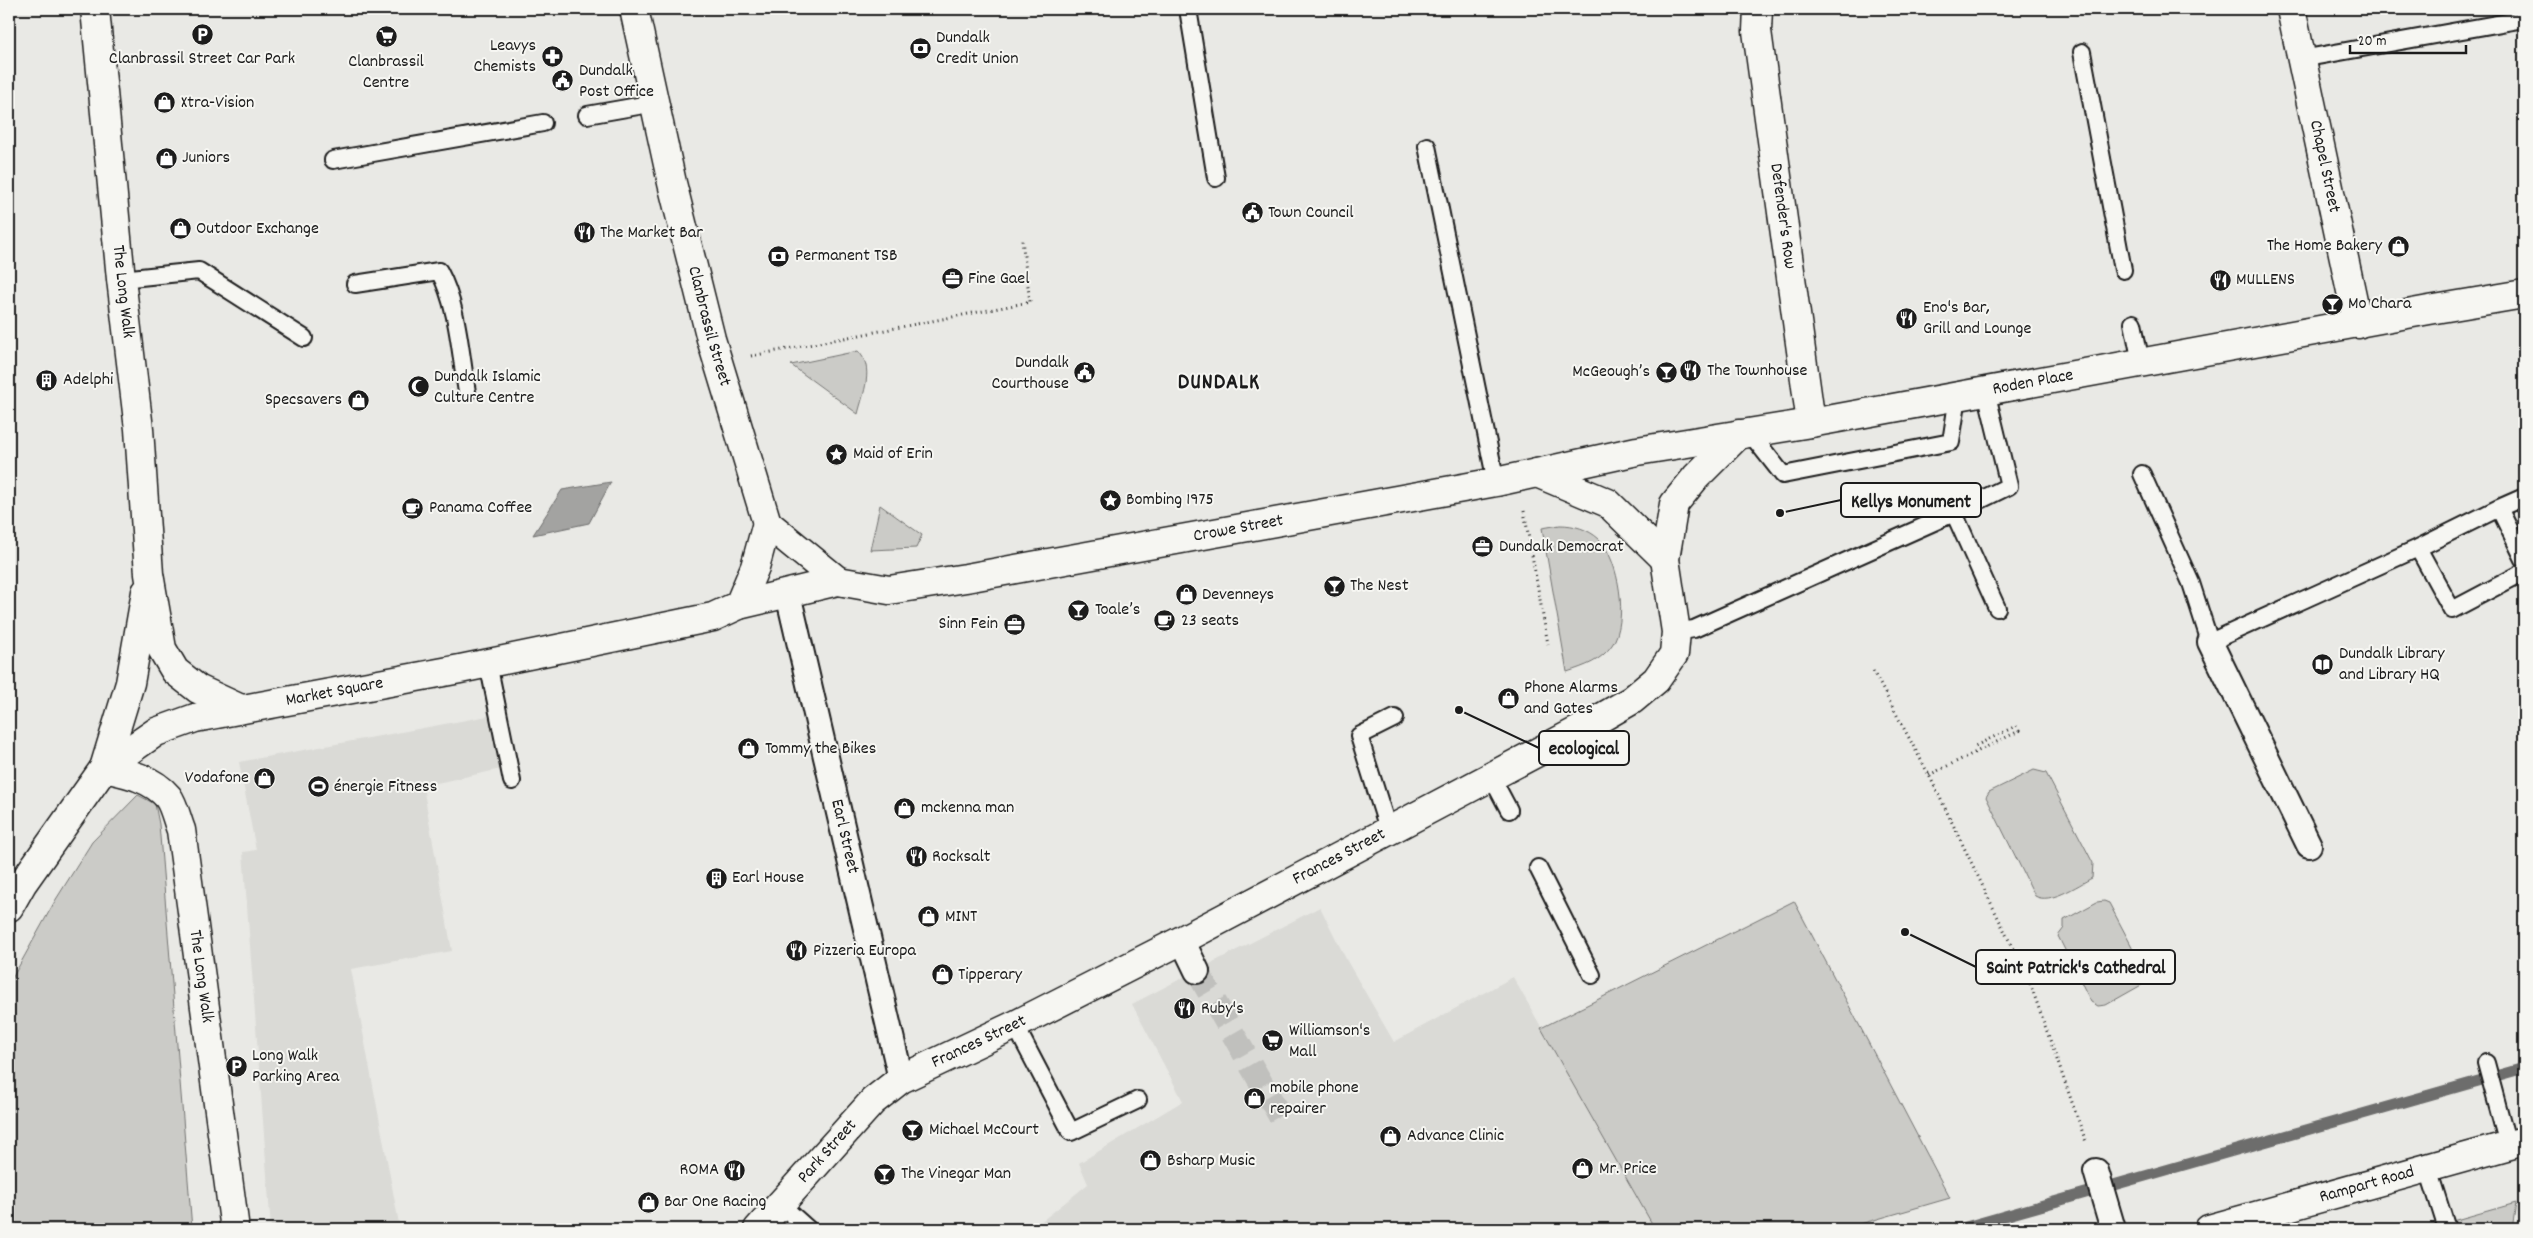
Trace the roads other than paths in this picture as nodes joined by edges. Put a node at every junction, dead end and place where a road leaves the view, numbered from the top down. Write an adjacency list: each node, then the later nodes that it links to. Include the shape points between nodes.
1 (95, 9): 16 (main road, The Long Walk)
2 (634, 9): 9 (main road, Clanbrassil Street)
3 (1188, 9): 14 (lane)
4 (1758, 9): 26 (main road, Defender's Row, via 1757,31)
5 (2290, 9): 8 (main road, Chapel Street)
6 (2524, 19): 8 (lane)
7 (2082, 52): 15 (lane)
8 (2302, 59): 20 (main road, Chapel Street)
9 (655, 103): 10 (lane); 35 (main road, Clanbrassil Street, via 672,183 719,363)
10 (587, 115)
11 (543, 123): 13 (lane)
12 (1427, 146): 31 (lane)
13 (333, 160)
14 (1216, 178)
15 (2123, 270)
16 (121, 279): 21 (lane, via 199,272); 40 (main road, The Long Walk, via 139,429)
17 (355, 284): 24 (lane, via 439,271 447,285)
18 (2524, 294): 20 (main road, Roden Place)
19 (2133, 322): 22 (lane)
20 (2358, 324): 22 (main road, Roden Place)
21 (304, 338)
22 (2141, 363): 23 (main road, Roden Place)
23 (1986, 391): 25 (main road, Roden Place); 34 (lane, via 2009,486)
24 (467, 392)
25 (1958, 396): 26 (main road, Roden Place); 27 (lane, via 1950,442 1783,475)
26 (1811, 424): 27 (main road, Roden Place)
27 (1745, 434): 28 (main road, Roden Place); 37 (main road, Frances Street, via 1696,477 1674,504)
28 (1636, 451): 29 (main road, Crowe Street)
29 (1537, 473): 31 (main road, Crowe Street); 37 (main road, via 1608,503)
30 (2142, 474): 46 (lane, via 2191,583)
31 (1496, 482): 41 (main road, Crowe Street, via 889,590)
32 (2524, 496): 33 (lane)
33 (2499, 508): 36 (lane); 38 (lane)
34 (1954, 513): 44 (lane); 45 (lane, via 1694,629)
35 (767, 523): 41 (main road); 43 (main road, via 755,567)
36 (2418, 548): 39 (lane, via 2452,610); 46 (lane)
37 (1665, 559): 45 (main road, Frances Street)
38 (2524, 559)
39 (2524, 572)
40 (149, 574): 48 (main road, via 162,648 175,670 198,689); 50 (main road, via 130,684)
41 (838, 581): 42 (main road, Market Square)
42 (788, 594): 43 (main road, Market Square); 64 (street, Earl Street)
43 (739, 605): 47 (main road, Market Square, via 713,617)
44 (1997, 608)
45 (1676, 632): 51 (main road, Frances Street, via 1674,654 1656,680 1632,700)
46 (2210, 642): 55 (street)
47 (488, 663): 48 (main road, Market Square); 52 (lane)
48 (241, 709): 50 (main road, Market Square, via 195,718 156,732)
49 (1395, 718): 54 (lane, via 1359,736)
50 (104, 768): 57 (main road, Market Square); 71 (main road, The Long Walk, via 153,784 169,798 181,830 234,1222)
51 (1491, 776): 53 (lane); 54 (main road, Frances Street)
52 (512, 781)
53 (1509, 810)
54 (1388, 832): 59 (main road, Frances Street)
55 (2309, 844)
56 (1538, 868): 61 (lane)
57 (15, 880): 58 (main road, Market Square)
58 (9, 908)
59 (1182, 940): 60 (street); 62 (main road, Frances Street)
60 (1197, 971)
61 (1592, 974)
62 (1015, 1025): 64 (main road, Frances Street); 65 (lane, via 1071,1132)
63 (2486, 1063): 66 (lane, via 2494,1096)
64 (901, 1079): 69 (main road, Park Street, via 873,1101)
65 (1138, 1100)
66 (2516, 1143): 67 (main road, Rampart Road)
67 (2428, 1168): 74 (main road, Rampart Road); 75 (lane)
68 (2096, 1170): 70 (street)
69 (780, 1204): 72 (main road, Park Street); 73 (lane)
70 (2110, 1218)
71 (232, 1229)
72 (758, 1229)
73 (808, 1229)
74 (2208, 1229)
75 (2446, 1229)

